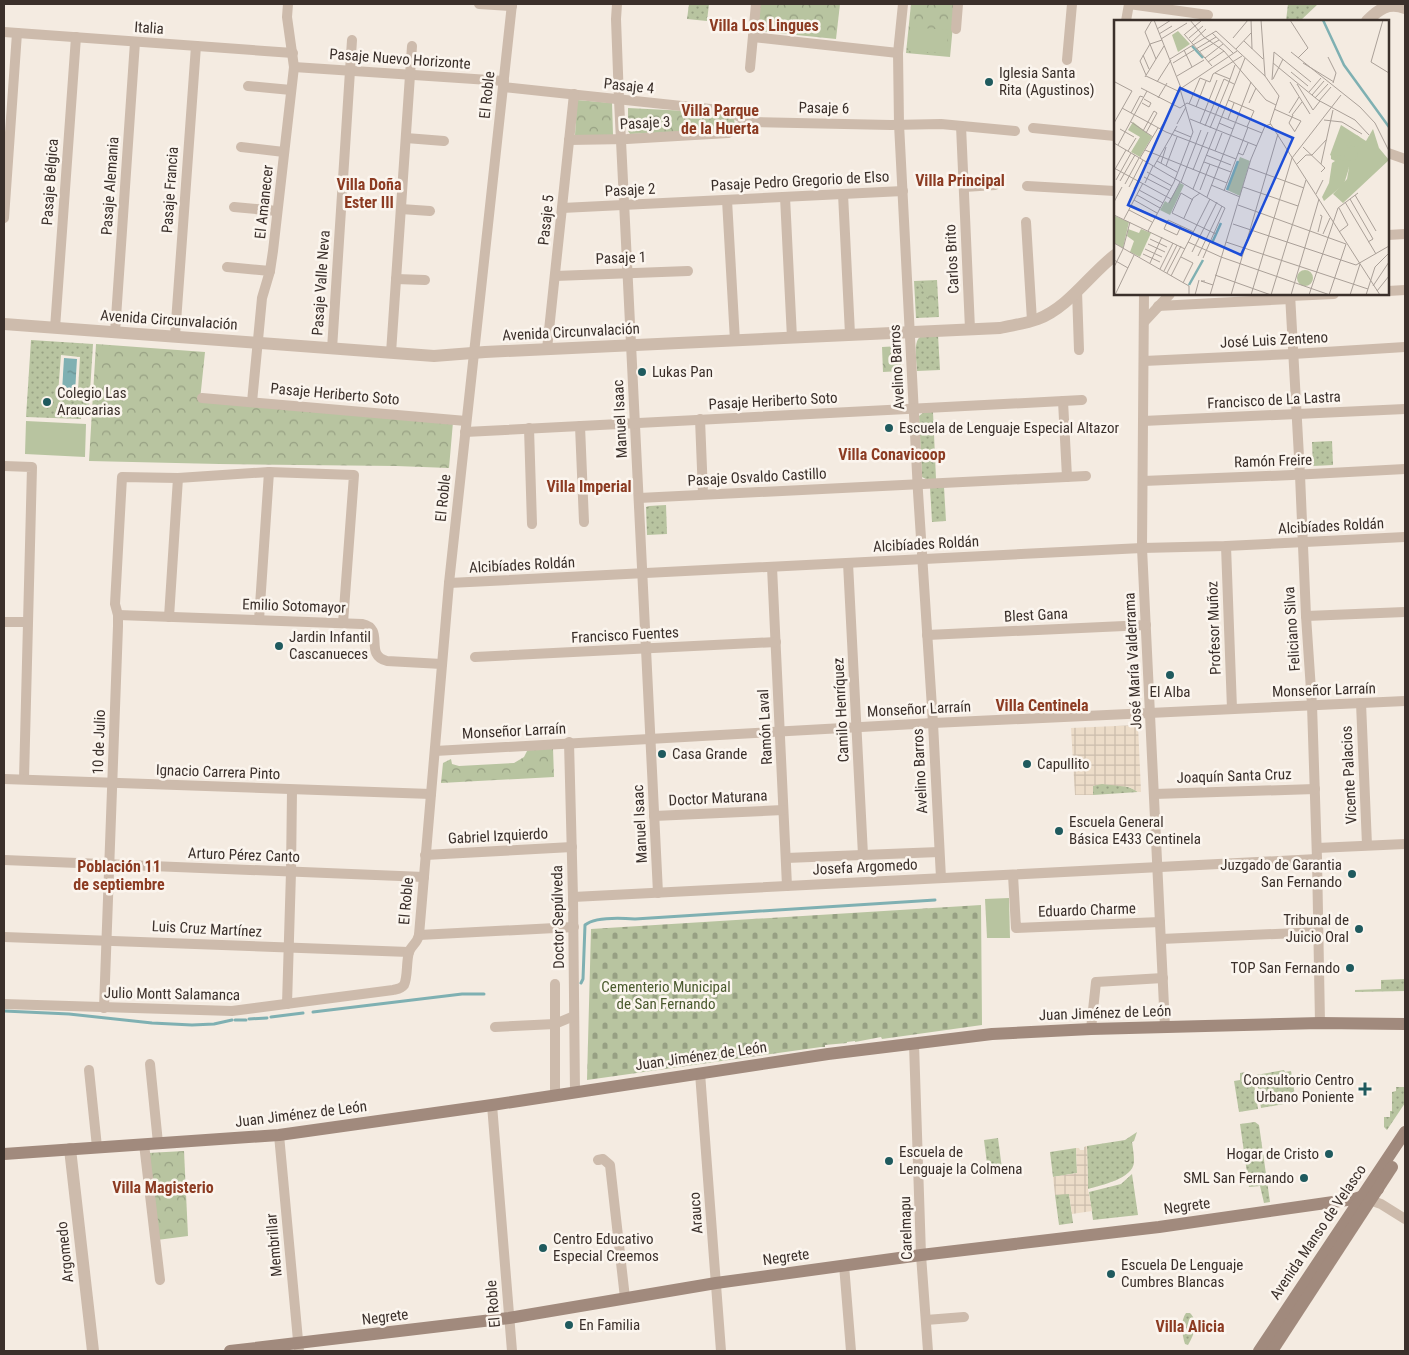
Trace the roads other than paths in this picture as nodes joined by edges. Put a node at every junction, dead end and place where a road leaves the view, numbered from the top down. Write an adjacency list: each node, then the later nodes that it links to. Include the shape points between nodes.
1 (288, 4): 25 (street, El Amanecer)
2 (479, 4): 10 (street)
3 (617, 4): 35 (street, Manuel Isaac)
4 (756, 4): 19 (street)
5 (903, 4): 24 (street, Avelino Barros)
6 (958, 4): 15 (street)
7 (1072, 4): 26 (street)
8 (1129, 4): 13 (street); 14 (street)
9 (1209, 4): 13 (street)
10 (512, 5): 31 (street, El Roble)
11 (1405, 8): 12 (street, via 1387,6)
12 (1373, 13)
13 (1208, 18)
14 (1126, 20)
15 (956, 29)
16 (4, 32): 17 (street, Italia)
17 (17, 33): 18 (street, Italia); 65 (street)
18 (76, 37): 21 (street, Italia); 88 (street, Pasaje Bélgica)
19 (753, 37): 24 (street); 28 (street)
20 (352, 40): 29 (street, Pasaje Valle Neva)
21 (135, 42): 22 (street, Italia); 90 (street, Pasaje Alemania)
22 (196, 46): 25 (street, Italia); 93 (street, Pasaje Francia)
23 (412, 46): 30 (street)
24 (898, 52): 37 (street, Avelino Barros)
25 (293, 53): 27 (street, El Amanecer)
26 (1067, 60)
27 (294, 67): 29 (street, Pasaje Nuevo Horizonte); 33 (street, El Amanecer)
28 (750, 68)
29 (350, 71): 30 (street, Pasaje Nuevo Horizonte); 99 (street, Pasaje Valle Neva)
30 (410, 75): 31 (street, Pasaje Nuevo Horizonte); 42 (street)
31 (503, 84): 34 (street, Pasaje 4); 103 (street, El Roble)
32 (248, 86): 33 (street)
33 (291, 90): 47 (street, El Amanecer)
34 (574, 94): 35 (street, Pasaje 4); 44 (street, Pasaje 5)
35 (619, 100): 36 (street, Pasaje 4, via 729,111); 43 (street, Manuel Isaac)
36 (749, 122): 37 (street, Pasaje 6); 43 (street, Pasaje 3, via 728,133)
37 (899, 124): 38 (street, Pasaje 6); 53 (street, Avelino Barros)
38 (961, 126): 40 (street, Pasaje 6); 50 (street, Carlos Brito)
39 (1033, 128): 41 (street)
40 (1014, 131)
41 (1114, 136)
42 (406, 138): 45 (street); 62 (street)
43 (621, 139): 44 (street, Pasaje 3); 59 (street, Manuel Isaac)
44 (569, 140): 61 (street, Pasaje 5)
45 (444, 141)
46 (241, 146): 47 (street)
47 (284, 152): 63 (street, El Amanecer)
48 (1389, 152): 49 (street)
49 (1405, 159)
50 (964, 186): 51 (street); 89 (street, Carlos Brito)
51 (995, 186)
52 (1027, 186): 54 (street)
53 (903, 191): 55 (street, Pasaje Pedro Gregorio de Elso); 91 (street, Avelino Barros)
54 (1114, 192)
55 (843, 194): 56 (street, Pasaje Pedro Gregorio de Elso); 92 (street)
56 (785, 197): 57 (street, Pasaje Pedro Gregorio de Elso); 94 (street)
57 (727, 200): 58 (street, Pasaje Pedro Gregorio de Elso); 95 (street)
58 (699, 201): 59 (street, Pasaje 2)
59 (624, 205): 61 (street, Pasaje 2); 73 (street, Manuel Isaac)
60 (234, 207): 63 (street)
61 (562, 208): 74 (street, Pasaje 5)
62 (401, 209): 64 (street); 75 (street)
63 (277, 211): 71 (street, El Amanecer)
64 (430, 211)
65 (4, 218)
66 (1026, 222): 85 (street)
67 (1405, 234): 68 (street)
68 (1389, 235)
69 (1114, 256): 78 (street, Avenida Circunvalación)
70 (227, 267): 71 (street)
71 (270, 271): 96 (street, El Amanecer, via 262,298)
72 (688, 271): 73 (street, Pasaje 1)
73 (627, 273): 74 (street, Pasaje 1); 97 (street, Manuel Isaac)
74 (555, 276): 100 (street, Pasaje 5)
75 (396, 279): 76 (street); 102 (street)
76 (425, 280)
77 (1405, 290): 79 (street)
78 (1077, 291): 85 (street, Avenida Circunvalación, via 1056,309); 101 (street)
79 (1389, 291)
80 (1144, 295): 86 (street, José María Valderrama)
81 (1169, 295): 84 (street)
82 (1312, 295): 83 (street)
83 (1290, 296): 84 (street); 104 (street, Feliciano Silva)
84 (1158, 306): 86 (street)
85 (1032, 321): 89 (street, Avenida Circunvalación, via 1000,328)
86 (1144, 322): 105 (street, José María Valderrama)
87 (4, 324): 88 (street, Avenida Circunvalación)
88 (55, 328): 90 (street, Avenida Circunvalación)
89 (970, 329): 91 (street, Avenida Circunvalación)
90 (115, 332): 93 (street, Avenida Circunvalación)
91 (910, 332): 92 (street, Avenida Circunvalación); 110 (street, Avelino Barros)
92 (850, 334): 94 (street, Avenida Circunvalación)
93 (175, 336): 96 (street, Avenida Circunvalación)
94 (792, 338): 95 (street, Avenida Circunvalación)
95 (735, 341): 97 (street, Avenida Circunvalación)
96 (257, 343): 99 (street, Avenida Circunvalación); 109 (street, El Amanecer)
97 (631, 346): 100 (street, Avenida Circunvalación); 116 (street, Manuel Isaac)
98 (1405, 347): 104 (street, José Luis Zenteno)
99 (332, 348): 102 (street, Avenida Circunvalación)
100 (547, 350): 103 (street, Avenida Circunvalación)
101 (1079, 350)
102 (391, 353): 103 (street, Avenida Circunvalación, via 434,356)
103 (474, 353): 114 (street, El Roble)
104 (1293, 354): 105 (street, José Luis Zenteno); 112 (street, Feliciano Silva)
105 (1144, 361): 115 (street, José María Valderrama)
106 (202, 398): 109 (street, Pasaje Heriberto Soto)
107 (1082, 400): 108 (street, Pasaje Heriberto Soto)
108 (1063, 401): 110 (street, Pasaje Heriberto Soto); 125 (street)
109 (252, 402): 114 (street, Pasaje Heriberto Soto)
110 (914, 408): 113 (street, Pasaje Heriberto Soto); 128 (street, Avelino Barros)
111 (1405, 409): 112 (street, Francisco de La Lastra)
112 (1296, 413): 115 (street, Francisco de La Lastra); 123 (street, Feliciano Silva)
113 (700, 419): 116 (street, Pasaje Heriberto Soto); 129 (street)
114 (466, 420): 119 (street, El Roble)
115 (1143, 421): 127 (street, José María Valderrama)
116 (634, 423): 117 (street, Pasaje Heriberto Soto); 130 (street, Manuel Isaac)
117 (580, 426): 118 (street, Pasaje Heriberto Soto); 131 (street)
118 (529, 428): 119 (street, Pasaje Heriberto Soto); 132 (street)
119 (465, 432): 141 (street, El Roble)
120 (4, 466): 148 (street, via 32,466)
121 (1405, 469): 123 (street, Ramón Freire)
122 (269, 472): 126 (street); 146 (street); 149 (street, via 354,475)
123 (1300, 475): 127 (street, Ramón Freire); 134 (street, Feliciano Silva)
124 (1086, 476): 125 (street, Pasaje Osvaldo Castillo)
125 (1067, 477): 128 (street, Pasaje Osvaldo Castillo)
126 (178, 478): 143 (street, 10 de Julio, via 122,477 115,604); 144 (street)
127 (1143, 481): 136 (street, José María Valderrama)
128 (917, 484): 129 (street, Pasaje Osvaldo Castillo); 137 (street, Avelino Barros)
129 (703, 494): 130 (street, Pasaje Osvaldo Castillo)
130 (639, 498): 140 (street, Manuel Isaac)
131 (584, 522)
132 (532, 524)
133 (1405, 537): 134 (street, Alcibíades Roldán)
134 (1302, 542): 135 (street, Alcibíades Roldán); 145 (street, Feliciano Silva)
135 (1226, 546): 136 (street, Alcibíades Roldán); 159 (street, Profesor Muñoz)
136 (1142, 548): 137 (street, Alcibíades Roldán); 150 (street, José María Valderrama)
137 (922, 559): 138 (street, Alcibíades Roldán); 151 (street, Avelino Barros)
138 (848, 563): 139 (street, Alcibíades Roldán); 162 (street, Camilo Henríquez)
139 (772, 567): 140 (street, Alcibíades Roldán); 152 (street, Ramón Laval)
140 (643, 574): 141 (street, Alcibíades Roldán); 153 (street, Manuel Isaac)
141 (449, 583): 155 (street, El Roble)
142 (1405, 612): 145 (street)
143 (118, 615): 144 (street, Emilio Sotomayor); 169 (street, 10 de Julio)
144 (169, 616): 146 (street, Emilio Sotomayor)
145 (1306, 616): 158 (street, Feliciano Silva)
146 (259, 620): 149 (street, Emilio Sotomayor)
147 (4, 622): 148 (street)
148 (27, 622): 168 (street)
149 (343, 623): 155 (street, Emilio Sotomayor, via 366,624 373,630 376,653 381,659)
150 (1146, 624): 151 (street, Blest Gana); 160 (street, José María Valderrama)
151 (927, 635): 161 (street, Avelino Barros)
152 (776, 642): 153 (street, Francisco Fuentes); 163 (street, Ramón Laval)
153 (646, 649): 154 (street, Francisco Fuentes); 164 (street, Manuel Isaac)
154 (475, 658)
155 (442, 664): 166 (street, El Roble)
156 (1405, 701): 157 (street, Monseñor Larraín)
157 (1361, 703): 158 (street, Monseñor Larraín); 177 (street, Vicente Palacios)
158 (1312, 705): 159 (street, Monseñor Larraín); 170 (street, Feliciano Silva)
159 (1232, 708): 160 (street, Monseñor Larraín)
160 (1150, 712): 161 (street, Monseñor Larraín); 173 (street, José María Valderrama)
161 (933, 723): 162 (street, Monseñor Larraín); 180 (street, Avelino Barros)
162 (856, 728): 163 (street, Monseñor Larraín); 182 (street, Camilo Henríquez)
163 (780, 732): 164 (street, Monseñor Larraín); 174 (street, Ramón Laval)
164 (650, 738): 165 (street, Monseñor Larraín); 175 (street, Manuel Isaac)
165 (569, 742): 166 (street, Monseñor Larraín); 178 (street, Doctor Sepúlveda)
166 (434, 750): 172 (street, El Roble)
167 (4, 778): 168 (street, Ignacio Carrera Pinto)
168 (24, 779): 169 (street, Ignacio Carrera Pinto)
169 (112, 783): 171 (street, Ignacio Carrera Pinto); 186 (street, 10 de Julio)
170 (1315, 789): 173 (street, Joaquín Santa Cruz); 179 (street, Feliciano Silva)
171 (292, 790): 172 (street, Ignacio Carrera Pinto); 188 (street)
172 (431, 794): 181 (street, El Roble)
173 (1154, 794): 187 (street, José María Valderrama)
174 (783, 810): 175 (street, Doctor Maturana); 183 (street, Ramón Laval)
175 (654, 816): 193 (street, Manuel Isaac)
176 (1405, 844): 177 (street)
177 (1367, 846): 179 (street)
178 (572, 847): 181 (street, Gabriel Izquierdo); 194 (street, Doctor Sepúlveda)
179 (1317, 848): 184 (street, Feliciano Silva)
180 (939, 852): 182 (street); 191 (street, Avelino Barros)
181 (426, 855): 190 (street, El Roble)
182 (863, 855): 183 (street)
183 (786, 858): 192 (street, Ramón Laval)
184 (1317, 859): 187 (street, Josefa Argomedo); 197 (street, Feliciano Silva)
185 (4, 860): 186 (street, Arturo Pérez Canto)
186 (110, 864): 188 (street, Arturo Pérez Canto); 201 (street, 10 de Julio)
187 (1158, 867): 189 (street, Josefa Argomedo); 195 (street, José María Valderrama)
188 (291, 872): 190 (street, Arturo Pérez Canto); 202 (street)
189 (1013, 875): 191 (street, Josefa Argomedo); 195 (street, Eduardo Charme, via 1016,928)
190 (424, 877): 198 (street, El Roble)
191 (941, 878): 192 (street, Josefa Argomedo)
192 (787, 886): 193 (street, Josefa Argomedo)
193 (658, 893): 194 (street, Josefa Argomedo)
194 (573, 897): 196 (street, Doctor Sepúlveda)
195 (1160, 922): 200 (street, José María Valderrama)
196 (574, 927): 198 (street); 210 (street, Doctor Sepúlveda)
197 (1318, 932): 200 (street); 212 (street, Feliciano Silva)
198 (418, 934): 203 (street, El Roble)
199 (4, 937): 201 (street, Luis Cruz Martínez)
200 (1161, 939): 204 (street, José María Valderrama)
201 (106, 940): 202 (street, Luis Cruz Martínez); 209 (street, 10 de Julio)
202 (288, 948): 203 (street, Luis Cruz Martínez); 208 (street)
203 (409, 952): 206 (street, El Roble, via 404,984)
204 (1163, 978): 215 (street, José María Valderrama); 216 (street, via 1096,982)
205 (555, 984): 211 (street)
206 (398, 989): 208 (street, Julio Montt Salamanca)
207 (4, 1004): 209 (street, Julio Montt Salamanca)
208 (287, 1004): 209 (street, Julio Montt Salamanca, via 232,1012)
209 (104, 1008)
210 (574, 1016): 211 (street); 221 (street, Doctor Sepúlveda)
211 (555, 1024): 214 (street); 222 (street)
212 (1320, 1024): 213 (main road, Juan Jiménez de León); 215 (main road, Juan Jiménez de León)
213 (1405, 1024)
214 (495, 1027)
215 (1166, 1027): 216 (main road, Juan Jiménez de León)
216 (1091, 1029): 217 (main road, Juan Jiménez de León, via 992,1034)
217 (914, 1044): 220 (main road, Juan Jiménez de León); 237 (street, Carelmapu)
218 (150, 1064): 226 (street)
219 (88, 1070): 229 (street)
220 (700, 1073): 221 (main road, Juan Jiménez de León); 240 (street, Arauco)
221 (575, 1092): 222 (main road, Juan Jiménez de León)
222 (554, 1095): 223 (main road, Juan Jiménez de León)
223 (492, 1105): 225 (main road, Juan Jiménez de León); 243 (street, El Roble)
224 (1405, 1132): 234 (main road, Avenida Manso de Velasco)
225 (279, 1135): 226 (main road, Juan Jiménez de León); 245 (street, Membrillar)
226 (158, 1143): 227 (main road, Juan Jiménez de León)
227 (144, 1144): 229 (main road, Juan Jiménez de León); 239 (street)
228 (1405, 1145): 233 (main road, Avenida Manso de Velasco)
229 (97, 1147): 230 (main road, Juan Jiménez de León)
230 (70, 1149): 231 (main road, Juan Jiménez de León); 246 (street, Argomedo)
231 (4, 1154)
232 (598, 1160): 241 (street, via 603,1159 610,1165)
233 (1378, 1189): 234 (main road, Negrete)
234 (1366, 1198): 235 (main road, Negrete); 236 (street); 253 (main road, Avenida Manso de Velasco)
235 (1349, 1205): 237 (main road, Negrete); 252 (main road, Avenida Manso de Velasco)
236 (1405, 1219)
237 (921, 1255): 238 (main road, Negrete); 244 (street, Carelmapu)
238 (844, 1265): 240 (main road, Negrete); 250 (street)
239 (160, 1280)
240 (716, 1283): 241 (main road, Negrete); 249 (street, Arauco)
241 (625, 1298): 243 (main road, Negrete)
242 (964, 1317): 244 (street)
243 (509, 1318): 245 (main road, Negrete); 248 (street, El Roble)
244 (926, 1320): 251 (street, Carelmapu)
245 (298, 1348): 247 (main road, Negrete)
246 (93, 1351)
247 (230, 1351)
248 (512, 1351)
249 (721, 1351)
250 (851, 1351)
251 (928, 1351)
252 (1259, 1351)
253 (1272, 1351)

